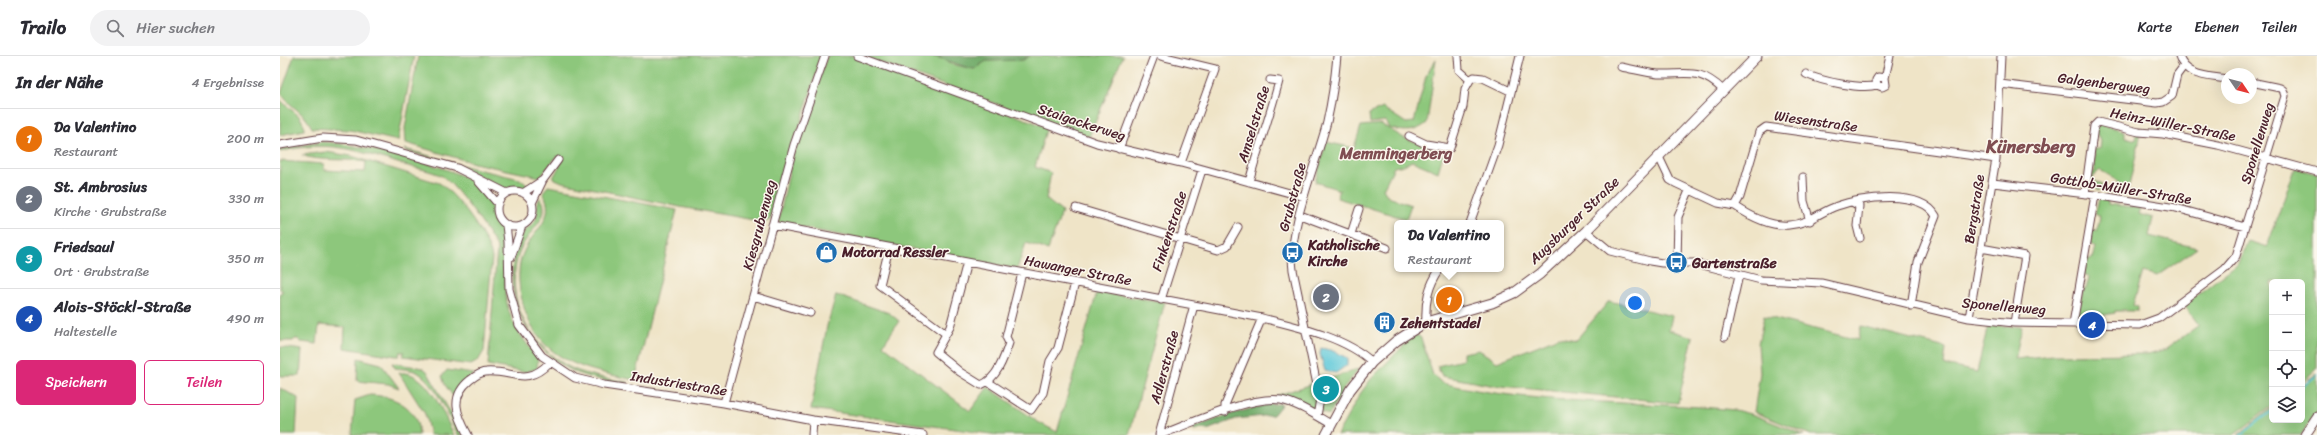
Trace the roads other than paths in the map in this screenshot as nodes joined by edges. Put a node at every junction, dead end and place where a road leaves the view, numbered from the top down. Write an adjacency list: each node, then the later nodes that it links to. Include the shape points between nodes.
1 (825, 56): 53 (street, Kiesgrubenweg, via 794,144)
2 (857, 56): 24 (street, Staigackerweg, via 1074,136)
3 (1154, 56): 24 (street)
4 (1161, 56): 29 (street, via 1215,69)
5 (1337, 56): 42 (street, Grubstraße, via 1329,114)
6 (1458, 56): 17 (street, via 1459,70)
7 (1520, 56): 21 (street)
8 (1757, 56): 20 (street, Augsburger Straße)
9 (1890, 56): 14 (street, via 1885,78 1877,79 1878,85 1870,87 1820,80)
10 (2001, 56): 18 (street, Bergstraße)
11 (2179, 56): 13 (street)
12 (1621, 67): 20 (street, via 1656,74 1699,74 1711,79)
13 (2183, 67): 15 (street, via 2199,75); 18 (street, Galgenbergweg, via 2177,75 2172,96 2163,102)
14 (1806, 74)
15 (2221, 78)
16 (1270, 80): 35 (street, Amselstraße, via 1279,81)
17 (1470, 80): 21 (street, via 1483,78); 22 (street, via 1465,89 1450,148 1431,146)
18 (2000, 84): 27 (street, Bergstraße)
19 (2257, 84): 26 (street, Sponellenweg, via 2283,90 2284,96)
20 (1723, 90): 25 (street, Augsburger Straße)
21 (1510, 91): 50 (street, via 1498,145)
22 (1408, 136)
23 (280, 146): 33 (street, Industriestraße, via 310,140 344,139 377,145 457,168)
24 (1118, 149): 29 (street, Staigackerweg)
25 (1659, 157): 37 (street, via 1670,180); 57 (street, Augsburger Straße)
26 (2268, 157): 31 (street); 40 (street, Heinz-Willer-Straße, via 2098,122 2094,126); 55 (street, Sponellenweg)
27 (1996, 159): 36 (street, Bergstraße); 46 (street, Wiesenstraße, via 1766,127 1759,132)
28 (558, 160): 34 (street, Industriestraße)
29 (1181, 163): 30 (street, Staigackerweg)
30 (1202, 170): 35 (street, Staigackerweg); 59 (street, Finkenstraße)
31 (2317, 172)
32 (1803, 177): 51 (street, via 1804,201)
33 (477, 179): 38 (street, Industriestraße); 45 (street, Industriestraße)
34 (543, 180): 39 (street); 44 (street, Industriestraße)
35 (1249, 182): 42 (street, Staigackerweg)
36 (1992, 183): 40 (street, Gottlob-Müller-Straße); 63 (street, Bergstraße)
37 (1689, 191): 46 (street, via 1718,204); 66 (street, via 1678,217)
38 (507, 193): 39 (street, Industriestraße); 45 (street)
39 (524, 193): 44 (street)
40 (2085, 194): 41 (street, Gottlob-Müller-Straße)
41 (2095, 195): 55 (street, Gottlob-Müller-Straße, via 2176,208); 80 (street)
42 (1304, 197): 49 (street, Grubstraße)
43 (1852, 202): 51 (street, via 1836,206); 60 (street, via 1859,206 1857,226); 74 (street, via 1886,198 1911,200 1932,208 1936,216 1918,262)
44 (532, 203): 54 (street, Industriestraße, via 532,217)
45 (498, 204): 52 (street, Industriestraße, via 498,214)
46 (1735, 206): 51 (street, via 1748,214 1781,225)
47 (1076, 208): 59 (street)
48 (1359, 209): 58 (street)
49 (1300, 216): 58 (street); 81 (street, Grubstraße, via 1292,262)
50 (1471, 220)
51 (1810, 221)
52 (506, 225): 54 (street, via 516,228); 64 (street, Industriestraße)
53 (772, 225): 61 (street, Hawanger Straße); 71 (street, Kiesgrubenweg)
54 (522, 226): 64 (street, Industriestraße)
55 (2245, 226): 80 (street, Sponellenweg, via 2233,262 2155,320 2133,326)
56 (1238, 227): 59 (street, via 1222,250)
57 (1586, 231): 66 (street, Sponellenweg, via 1614,252 1662,263); 78 (street, Augsburger Straße, via 1540,274 1514,293 1479,308)
58 (1351, 234): 62 (street)
59 (1181, 238): 72 (street, Finkenstraße)
60 (1860, 238)
61 (889, 248): 65 (street, Hawanger Straße); 82 (street, via 880,285)
62 (1387, 248)
63 (1981, 248): 77 (street, Bergstraße); 79 (street, via 2025,256)
64 (509, 261): 85 (street, Industriestraße, via 509,289 515,316 528,341)
65 (967, 262): 67 (street, Hawanger Straße); 82 (street)
66 (1677, 263): 69 (street, Sponellenweg, via 1699,263)
67 (1022, 272): 70 (street, Hawanger Straße); 86 (street, via 1006,337 1009,343 1004,359)
68 (1438, 272): 78 (street, via 1428,292)
69 (1739, 275): 74 (street, Sponellenweg, via 1761,280 1821,283); 83 (street)
70 (1075, 283): 72 (street, Hawanger Straße); 86 (street, via 1058,348 1050,361 1043,393 1031,410)
71 (753, 296): 75 (street); 87 (street, Kiesgrubenweg)
72 (1161, 300): 73 (street, Hawanger Straße)
73 (1194, 305): 76 (street, Hawanger Straße); 96 (street, Adlerstraße)
74 (1911, 306): 77 (street, Sponellenweg)
75 (810, 312)
76 (1262, 318): 81 (street, Hawanger Straße); 88 (street, via 1227,399)
77 (1969, 318): 79 (street, Sponellenweg)
78 (1426, 322): 84 (street, Augsburger Straße, via 1406,333)
79 (2014, 323): 80 (street, Sponellenweg)
80 (2073, 324)
81 (1306, 329): 84 (street, Hawanger Straße, via 1353,349); 89 (street, Grubstraße, via 1320,399)
82 (946, 334): 86 (street, via 937,348 938,355 980,385)
83 (1725, 337)
84 (1372, 362): 92 (street, Augsburger Straße, via 1350,390)
85 (549, 363): 87 (street, Industriestraße, via 575,378 599,384); 93 (street, via 539,374 522,376 485,372 467,382 456,400 457,415)
86 (988, 382)
87 (724, 403): 91 (street, Industriestraße)
88 (1225, 412): 89 (street, via 1273,399 1295,405); 96 (street)
89 (1317, 416): 92 (street)
90 (2317, 417): 98 (street)
91 (813, 420): 94 (street); 95 (street, Industriestraße)
92 (1331, 424): 97 (street, Augsburger Straße)
93 (468, 435)
94 (812, 435)
95 (923, 435)
96 (1160, 435)
97 (1326, 435)
98 (2305, 435)

